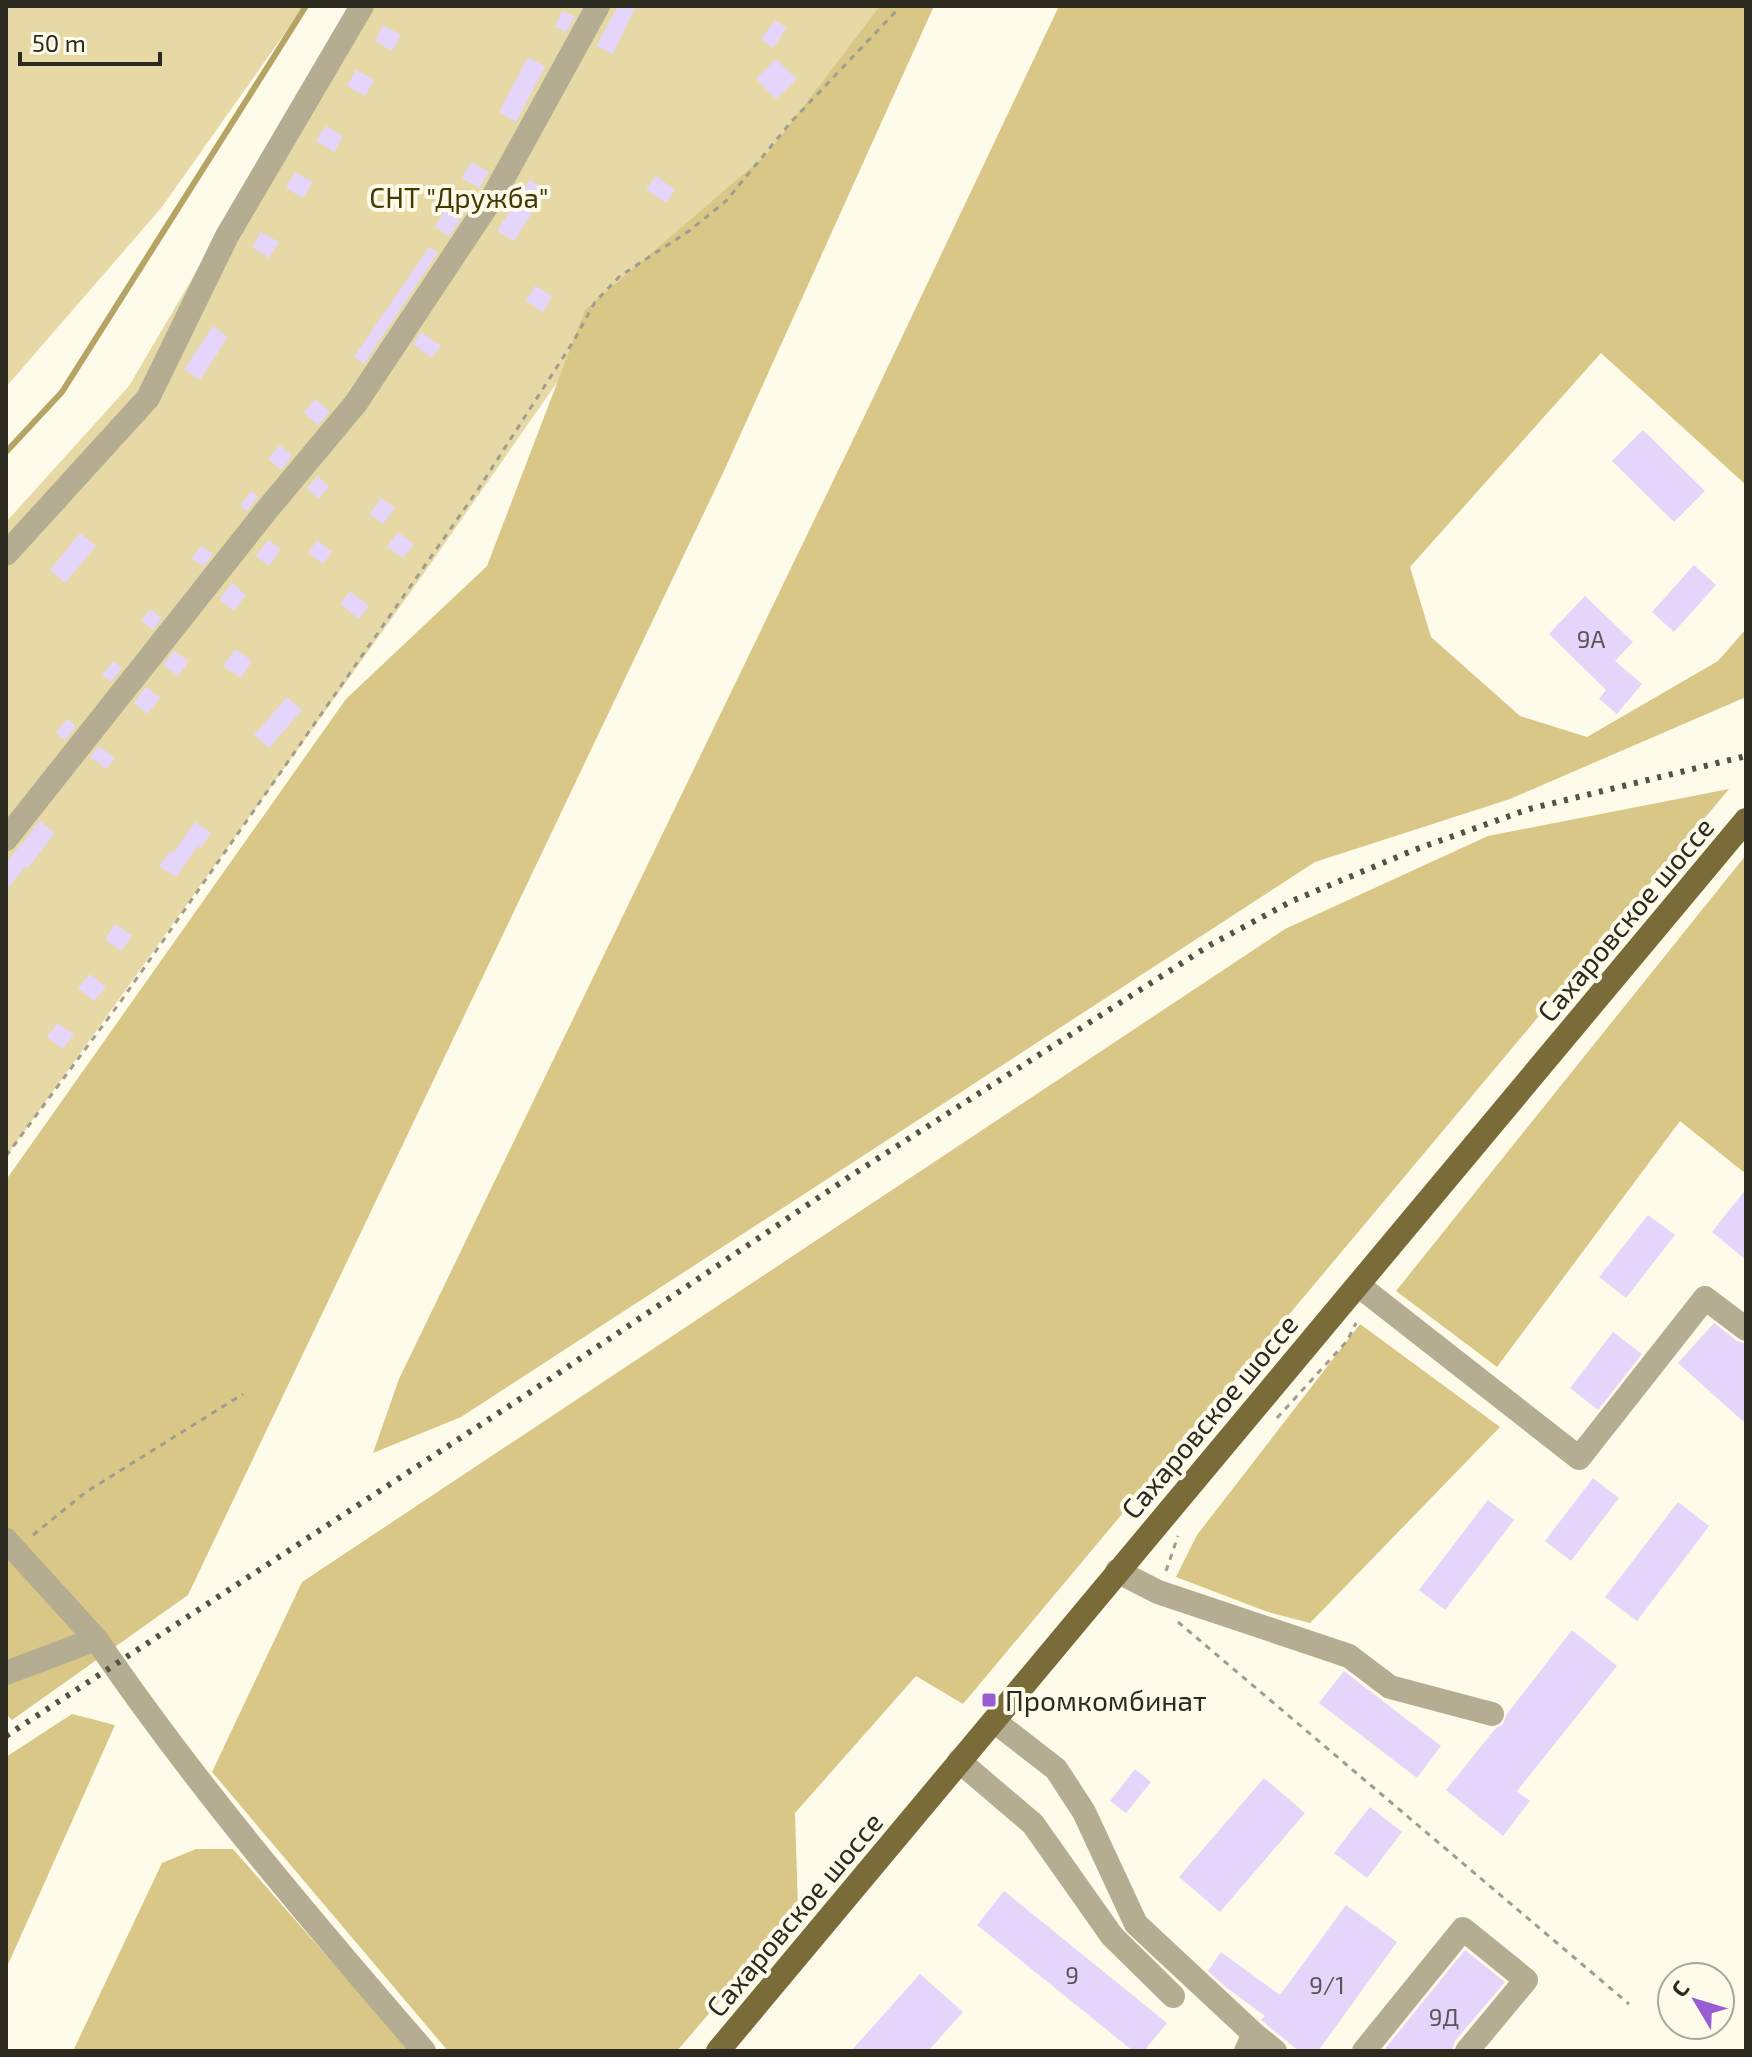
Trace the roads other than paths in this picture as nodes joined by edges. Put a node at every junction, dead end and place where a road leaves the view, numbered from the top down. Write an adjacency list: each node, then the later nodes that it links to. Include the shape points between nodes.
1 (362, 6): 3 (street, via 227,236 148,398)
2 (598, 6): 5 (street, via 494,195 356,403)
3 (6, 554)
4 (1746, 820): 6 (main road, Сахаровское шоссе)
5 (6, 839)
6 (1364, 1290): 7 (street, via 1579,1458 1705,1298); 9 (main road, Сахаровское шоссе)
7 (1746, 1329)
8 (10, 1545): 10 (street)
9 (1117, 1571): 12 (street, via 1158,1592 1349,1656 1390,1687); 13 (main road, Сахаровское шоссе)
10 (96, 1639): 11 (street); 17 (street, via 191,1771)
11 (6, 1673)
12 (1492, 1714)
13 (994, 1721): 14 (main road, Сахаровское шоссе); 16 (street, via 1056,1769 1084,1812 1136,1924)
14 (959, 1761): 15 (street, via 1033,1824 1112,1936); 18 (main road, Сахаровское шоссе)
15 (1173, 1996)
16 (1250, 2042): 19 (street)
17 (424, 2051)
18 (718, 2051)
19 (1275, 2051)
20 (1364, 2051): 21 (street, via 1463,1929 1526,1980)
21 (1467, 2051)

